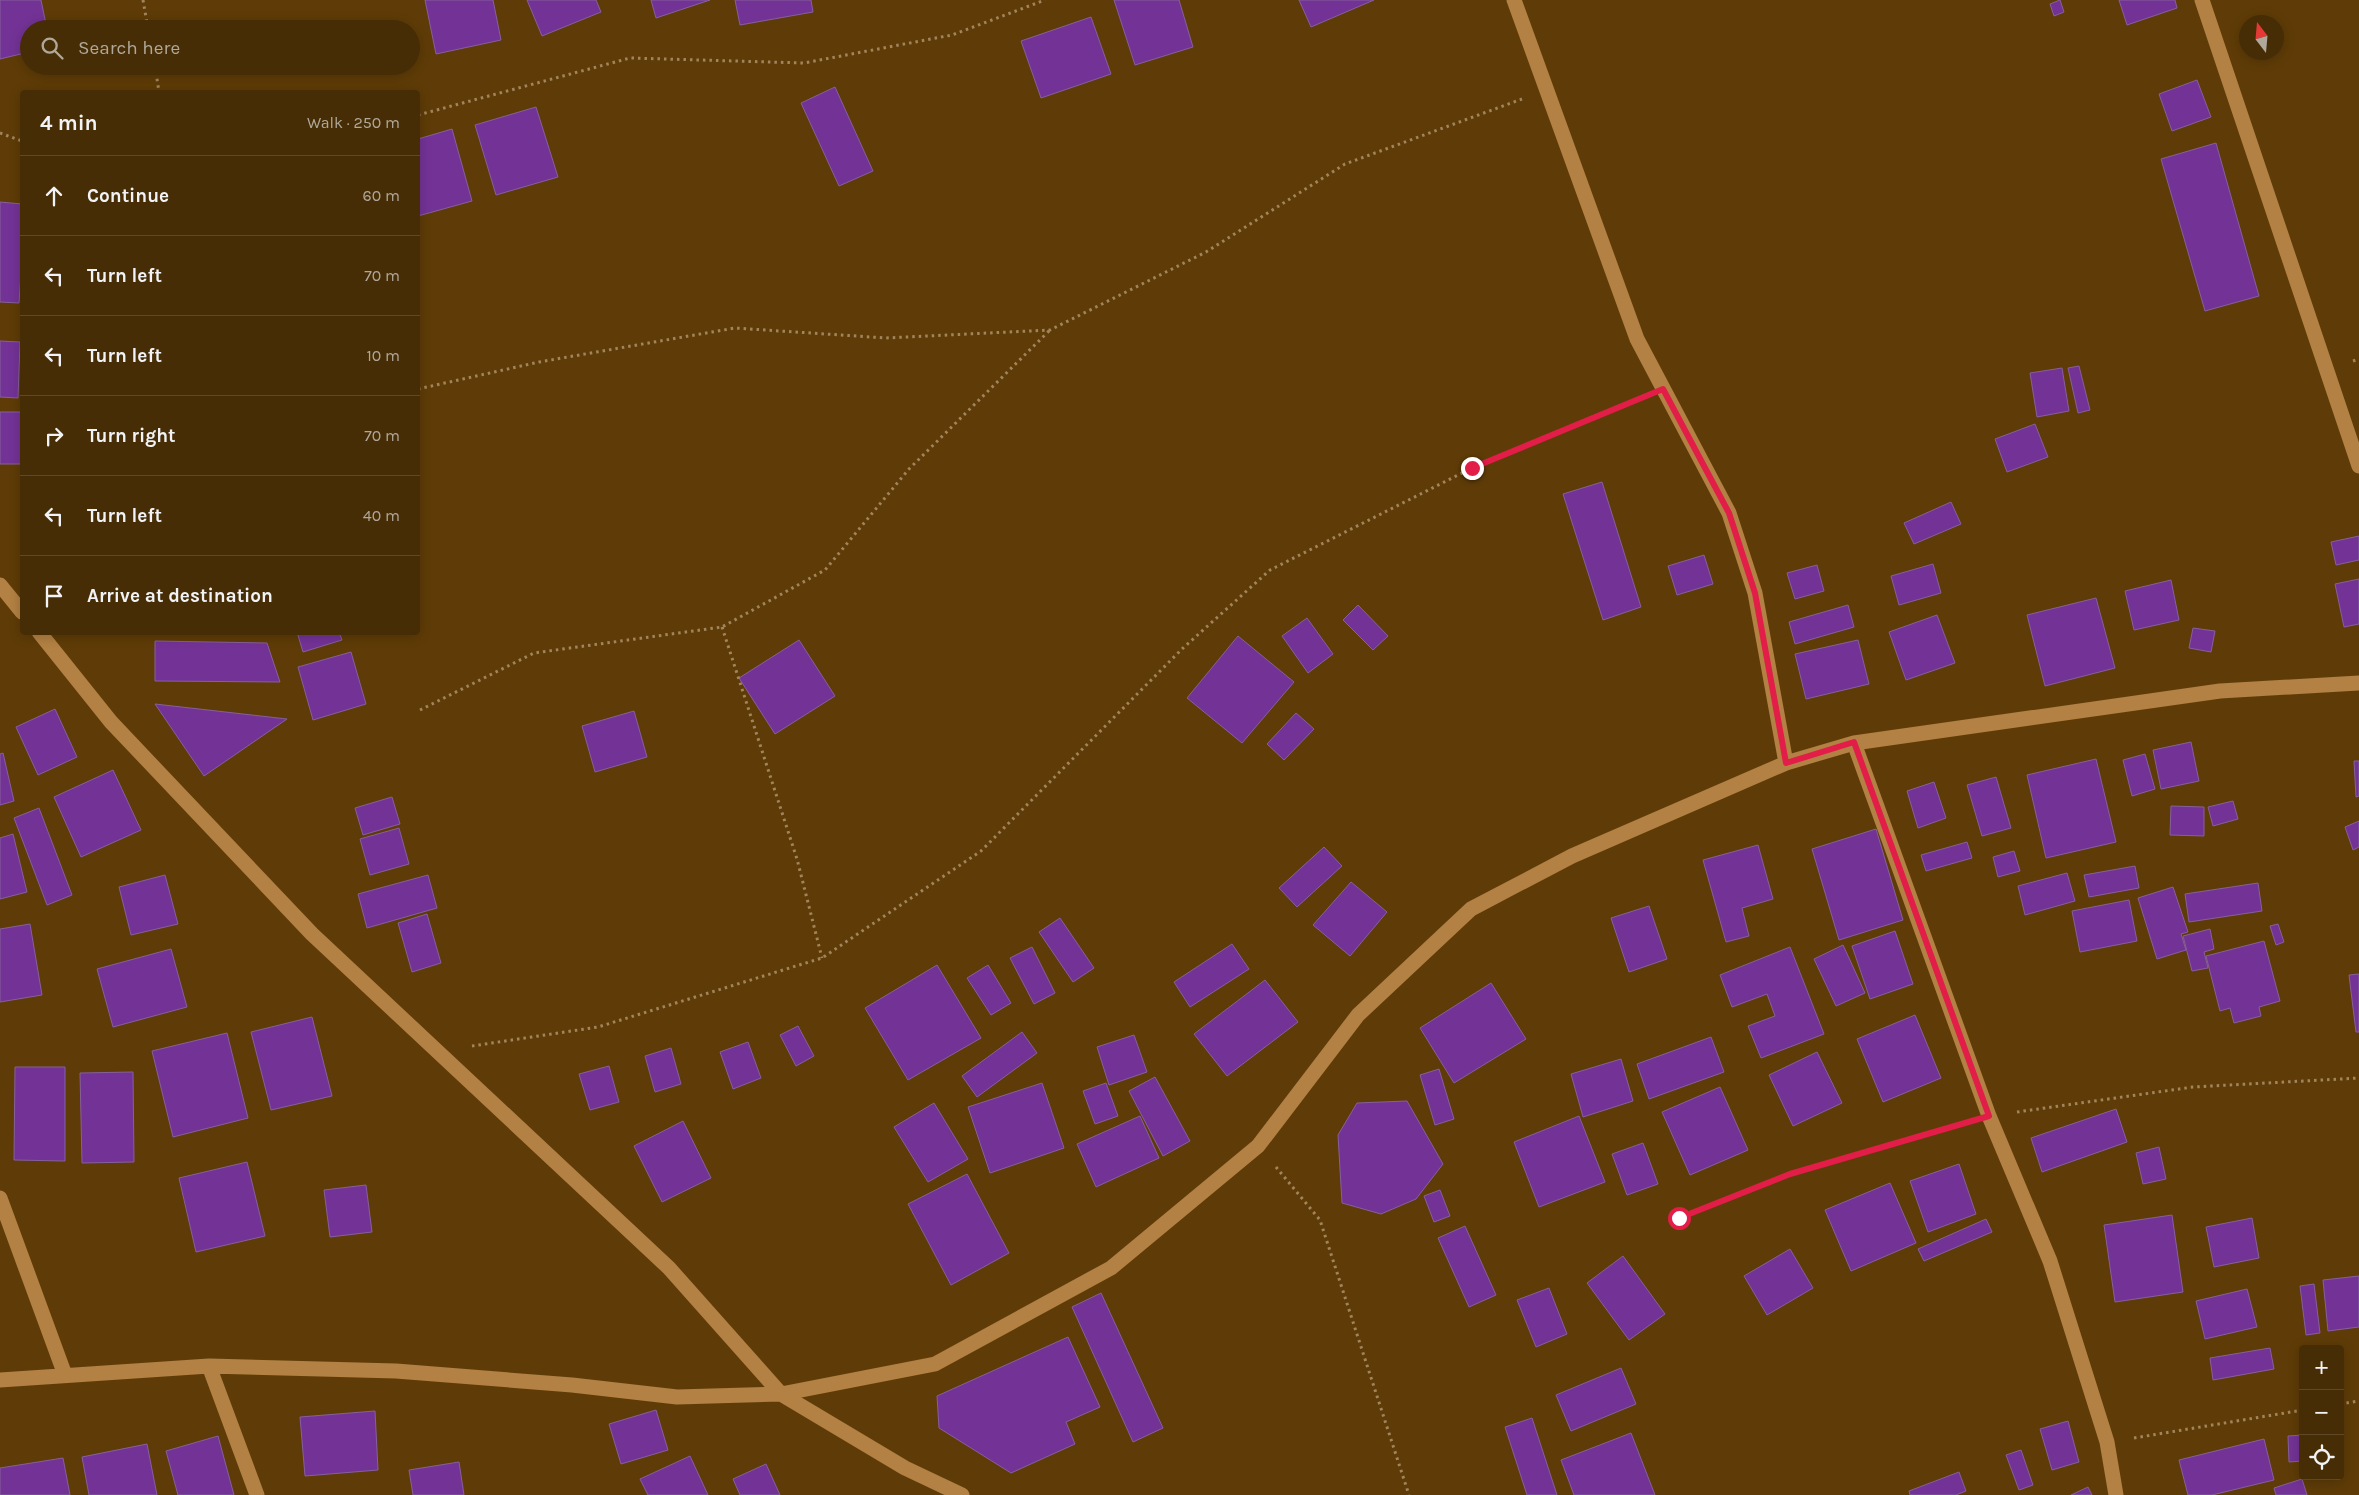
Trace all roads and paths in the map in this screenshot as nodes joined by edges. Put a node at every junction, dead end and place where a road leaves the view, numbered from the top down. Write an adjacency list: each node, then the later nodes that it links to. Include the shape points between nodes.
1 (143, 0): 5 (path)
2 (1045, 0): 9 (path, via 952,35 804,63 630,58)
3 (1514, 0): 8 (street)
4 (2202, 0): 15 (street)
5 (146, 20)
6 (157, 75): 7 (path)
7 (160, 90)
8 (1546, 90): 12 (path, via 1345,164 1206,252); 14 (street, via 1637,339)
9 (420, 114)
10 (0, 133): 11 (path)
11 (20, 140)
12 (1050, 330): 13 (path, via 886,338 735,328 539,362); 18 (path, via 909,469 824,570)
13 (420, 389)
14 (1663, 389): 23 (street, via 1729,513 1755,593); 24 (path, via 1472,468 1270,570 1182,649 981,851)
15 (2359, 466)
16 (0, 584): 17 (street)
17 (20, 609)
18 (722, 627): 21 (path, via 534,653); 24 (path, via 797,859)
19 (41, 635): 25 (street, via 111,722 285,906)
20 (2359, 683): 22 (street, via 2220,691)
21 (420, 710)
22 (1854, 742): 23 (street); 27 (street)
23 (1786, 763): 28 (street, via 1572,856 1471,909 1358,1015)
24 (822, 958): 25 (path, via 598,1027)
25 (436, 1051): 34 (street, via 669,1268)
26 (2359, 1078): 27 (path, via 2193,1087)
27 (1989, 1116): 30 (path, via 1790,1174); 38 (street, via 2050,1261)
28 (1258, 1146): 34 (street, via 1110,1268 935,1364); 41 (path, via 1320,1220)
29 (0, 1198): 32 (street)
30 (1679, 1218)
31 (209, 1366): 32 (street); 34 (street, via 396,1371 677,1397); 39 (street)
32 (66, 1375): 33 (street)
33 (0, 1380)
34 (781, 1394): 40 (street, via 905,1468)
35 (2359, 1401): 36 (path)
36 (2344, 1403)
37 (2299, 1411): 38 (path)
38 (2106, 1442): 42 (street)
39 (257, 1495)
40 (962, 1495)
41 (1409, 1495)
42 (2116, 1495)

